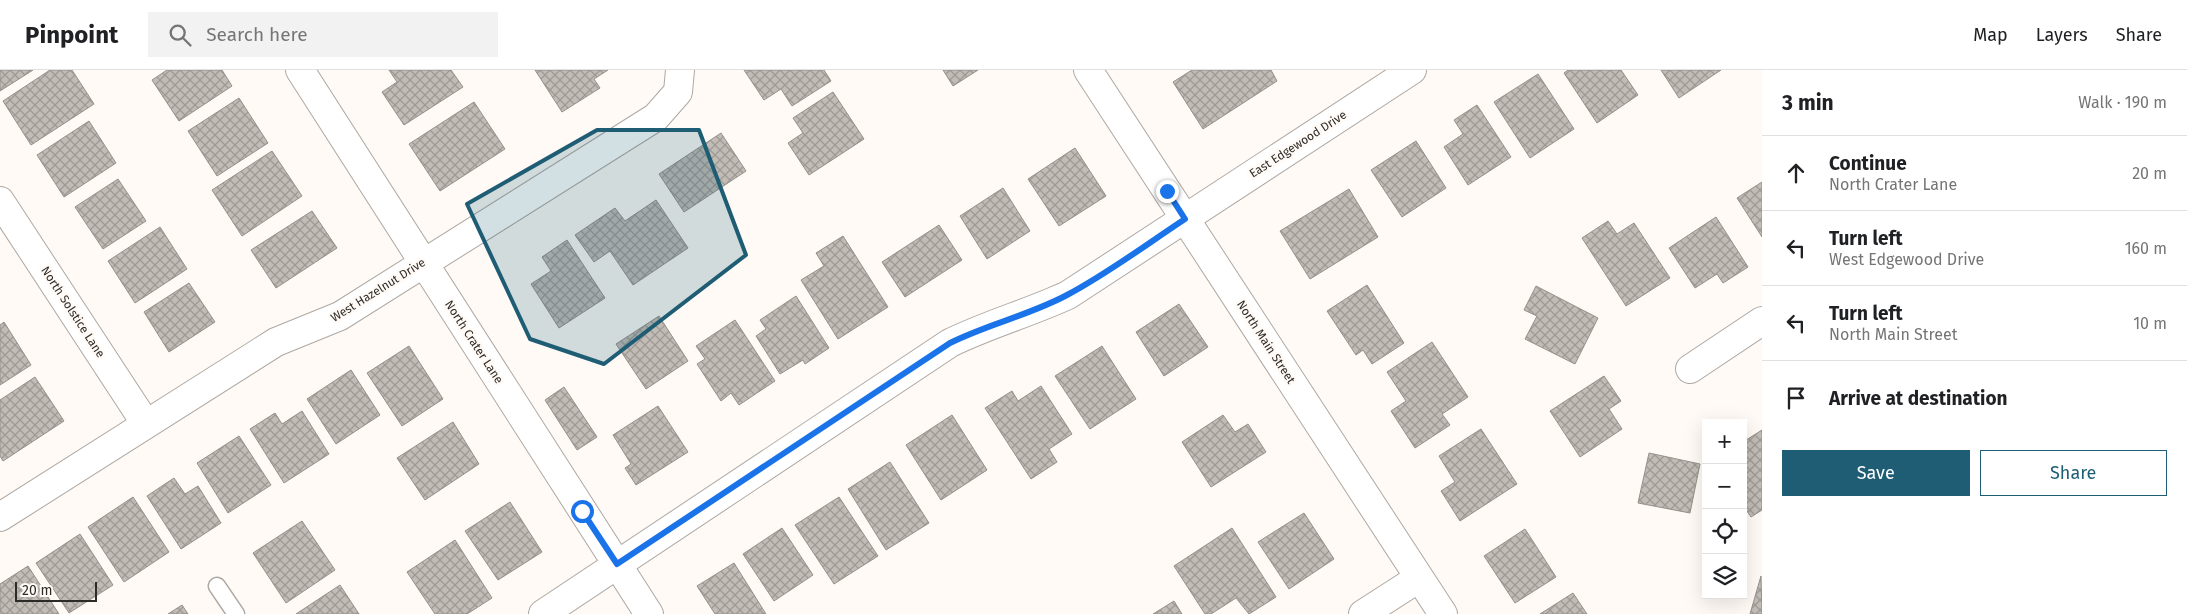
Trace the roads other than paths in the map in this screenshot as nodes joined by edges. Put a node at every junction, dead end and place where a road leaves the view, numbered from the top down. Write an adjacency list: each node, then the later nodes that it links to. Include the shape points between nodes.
1 (300, 70): 7 (street, North Crater Lane)
2 (680, 70): 7 (street, West Hazelnut Drive, via 678,92 656,117)
3 (1088, 70): 6 (street, North Main Street)
4 (1412, 70): 6 (street, East Edgewood Drive)
5 (0, 201): 10 (street, North Solstice Lane)
6 (1185, 219): 12 (street, East Edgewood Drive, via 1068,295 950,343); 13 (street, North Main Street)
7 (423, 262): 10 (street, West Hazelnut Drive, via 340,316 276,342); 12 (street, North Crater Lane)
8 (1762, 321): 9 (street)
9 (1690, 368)
10 (146, 424): 11 (street, West Hazelnut Drive)
11 (0, 517)
12 (617, 564): 16 (street, East Edgewood Drive); 17 (street, North Crater Lane)
13 (1419, 578): 18 (street); 19 (street, North Main Street)
14 (218, 586): 15 (lane)
15 (236, 614)
16 (543, 614)
17 (649, 614)
18 (1363, 614)
19 (1443, 614)

